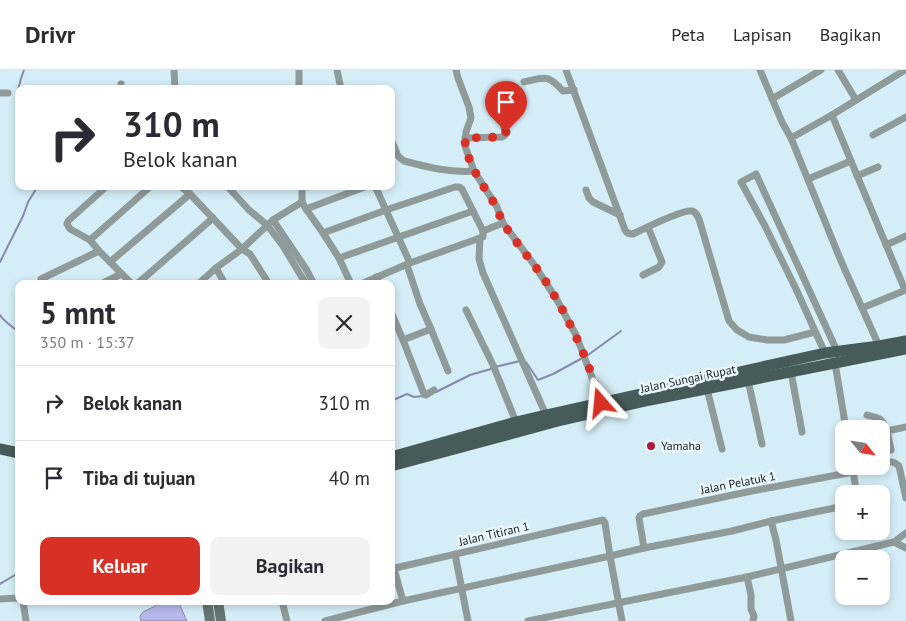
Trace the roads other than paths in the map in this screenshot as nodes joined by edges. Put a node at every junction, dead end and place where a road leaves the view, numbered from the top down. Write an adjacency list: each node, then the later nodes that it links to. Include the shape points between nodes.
1 (174, 70): 11 (street)
2 (299, 70): 12 (street)
3 (337, 70): 13 (street)
4 (456, 70): 23 (street, via 471,118)
5 (566, 70): 14 (street)
6 (760, 70): 17 (street)
7 (821, 70): 17 (street)
8 (838, 70): 18 (street)
9 (904, 70): 18 (street)
10 (524, 82): 14 (street, via 542,78 552,80 564,91)
11 (175, 85)
12 (299, 85)
13 (340, 85)
14 (574, 90): 44 (street)
15 (0, 93): 16 (street)
16 (8, 93)
17 (772, 99): 24 (street)
18 (856, 100): 20 (street)
19 (498, 101): 23 (street, via 505,135)
20 (832, 115): 24 (street); 26 (street)
21 (906, 117): 22 (street)
22 (873, 135)
23 (465, 138): 28 (street)
24 (791, 138): 30 (street)
25 (395, 149): 28 (street, via 404,161 450,171)
26 (852, 161): 29 (street); 30 (street)
27 (878, 167): 29 (street)
28 (474, 171): 48 (street, via 497,207)
29 (858, 176): 57 (street)
30 (808, 179): 78 (street)
31 (103, 190): 56 (street, via 67,222 70,229)
32 (146, 190): 56 (street)
33 (185, 190): 39 (street)
34 (231, 190): 49 (street)
35 (302, 190): 40 (street)
36 (356, 190): 41 (street)
37 (377, 190): 42 (street)
38 (586, 190): 44 (street, via 593,202)
39 (190, 194): 45 (street); 61 (street)
40 (302, 202): 41 (street); 47 (street)
41 (306, 209): 52 (street)
42 (386, 210): 43 (street, via 459,186); 52 (street); 55 (street)
43 (473, 211): 53 (street); 55 (street)
44 (620, 215): 51 (street, via 629,234)
45 (212, 218): 58 (street); 69 (street)
46 (778, 219): 50 (street); 50 (street, via 756,174 741,182); 87 (street)
47 (273, 220): 49 (street); 74 (street)
48 (503, 223): 53 (street); 93 (street, via 536,266 576,336)
49 (267, 225): 58 (street); 73 (street)
50 (765, 226): 82 (street)
51 (648, 227): 65 (street, via 662,262); 82 (street, via 688,210 697,214 729,321 737,330 749,337 774,340)
52 (323, 233): 60 (street)
53 (482, 235): 62 (street); 94 (street, via 479,260 483,273)
54 (906, 236): 57 (street)
55 (398, 237): 60 (street); 62 (street)
56 (90, 240): 59 (street)
57 (886, 245): 77 (street)
58 (242, 249): 63 (street); 72 (street, via 250,254)
59 (99, 252): 61 (street); 66 (street)
60 (338, 258): 75 (street)
61 (110, 262): 64 (street)
62 (409, 264): 76 (street); 81 (street, via 420,304)
63 (216, 268): 70 (street); 71 (street)
64 (121, 274): 67 (street); 68 (street)
65 (643, 275)
66 (41, 279)
67 (108, 280)
68 (128, 280)
69 (142, 280)
70 (202, 280)
71 (223, 280)
72 (266, 280)
73 (304, 280)
74 (312, 280)
75 (349, 280)
76 (378, 280)
77 (906, 290): 78 (street)
78 (862, 308): 85 (street)
79 (466, 310): 98 (street)
80 (395, 321): 83 (street)
81 (432, 329): 83 (street); 88 (street)
82 (815, 332): 87 (street)
83 (403, 340): 92 (street, via 424,394)
84 (906, 340): 85 (main road, Jalan Sungai Rupat)
85 (879, 346): 87 (main road, Jalan Sungai Rupat)
86 (906, 349): 87 (main road, Jalan Sungai Rupat)
87 (833, 356): 89 (main road, Jalan Sungai Rupat); 93 (main road, Jalan Sungai Rupat); 96 (street)
88 (448, 371)
89 (791, 372): 90 (main road, Jalan Sungai Rupat); 101 (street)
90 (748, 380): 91 (main road, Jalan Sungai Rupat); 102 (street)
91 (707, 389): 104 (street); 110 (main road, Jalan Sungai Rupat, via 543,425)
92 (434, 390)
93 (601, 403): 94 (main road, Jalan Sungai Rupat)
94 (546, 415): 98 (main road, Jalan Sungai Rupat)
95 (867, 415): 97 (street)
96 (844, 420)
97 (882, 420)
98 (516, 422): 108 (main road, Jalan Sungai Rupat)
99 (906, 427): 100 (street)
100 (890, 430)
101 (802, 432)
102 (762, 444)
103 (890, 445): 105 (street)
104 (722, 448)
105 (891, 450)
106 (0, 451): 107 (main road)
107 (15, 453)
108 (395, 456)
109 (890, 461): 112 (street, via 898,466)
110 (395, 465)
111 (835, 473): 117 (street, Jalan Pelatuk 1, via 643,514 639,518)
112 (906, 498)
113 (835, 508): 114 (street)
114 (771, 521): 117 (street); 122 (street)
115 (906, 534): 116 (street)
116 (894, 542): 118 (street); 122 (street)
117 (644, 548): 120 (street)
118 (906, 548)
119 (456, 554): 120 (street, Jalan Titiran 1, via 603,520); 121 (street, Jalan Titiran 1); 125 (street)
120 (610, 556): 125 (street); 129 (street)
121 (395, 569)
122 (781, 570): 124 (street); 143 (street)
123 (395, 576): 128 (street)
124 (747, 577): 129 (street); 142 (street)
125 (462, 588): 128 (street); 139 (street)
126 (15, 598): 127 (street)
127 (0, 599)
128 (403, 602): 130 (street)
129 (618, 603): 140 (street); 141 (street)
130 (395, 604)
131 (24, 605): 136 (street)
132 (283, 605): 137 (street)
133 (391, 605): 138 (street)
134 (209, 617): 135 (street)
135 (220, 617)
136 (26, 621)
137 (287, 621)
138 (324, 621)
139 (468, 621)
140 (528, 621)
141 (622, 621)
142 (754, 621)
143 (791, 621)

